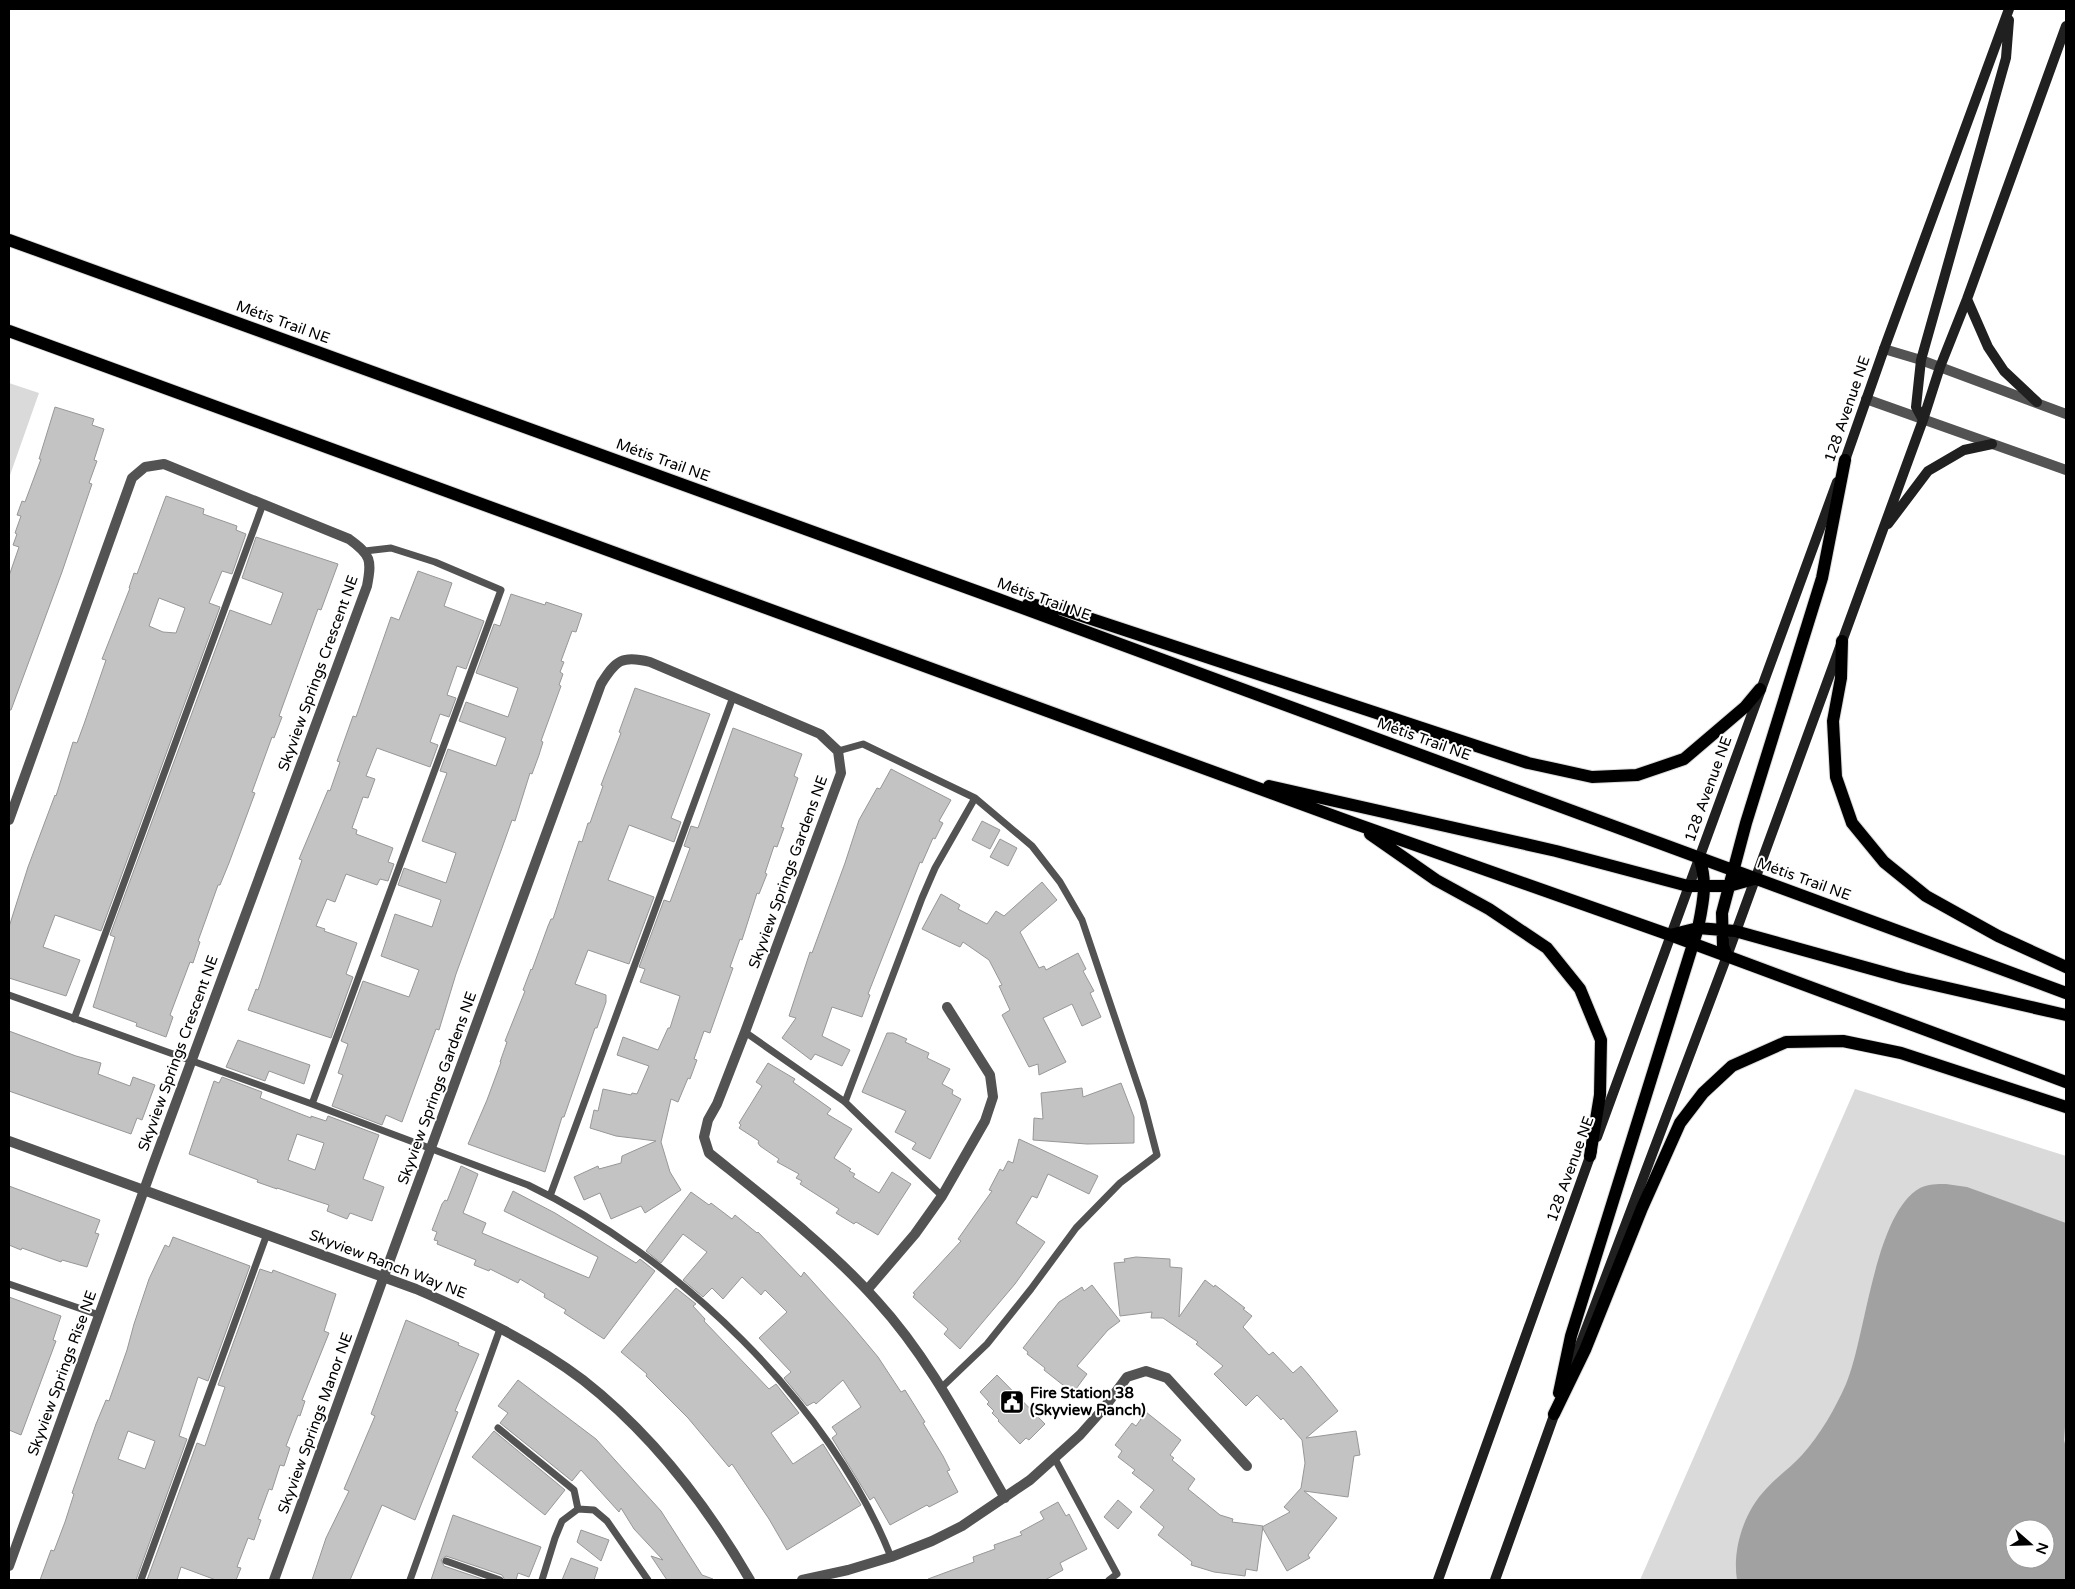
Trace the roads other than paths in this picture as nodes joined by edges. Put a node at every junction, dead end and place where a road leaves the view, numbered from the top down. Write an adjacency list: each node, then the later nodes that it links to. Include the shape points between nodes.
1 (2009, 9): 6 (main road, 128 Avenue NE); 7 (main road, via 2006,58)
2 (2066, 26): 4 (main road)
3 (9, 240): 19 (main road, Métis Trail NE)
4 (1967, 299): 8 (main road); 10 (main road, via 1988,346 2004,371)
5 (9, 331): 24 (main road)
6 (1884, 348): 7 (street); 9 (main road, 128 Avenue NE)
7 (1921, 360): 8 (street); 12 (main road, via 1916,407)
8 (1940, 367): 10 (street); 12 (main road)
9 (1866, 399): 12 (street); 14 (main road, 128 Avenue NE)
10 (2037, 402): 11 (street)
11 (2066, 414)
12 (1923, 420): 13 (street); 17 (main road)
13 (1992, 444): 15 (street); 17 (main road, via 1964,450 1928,471)
14 (1845, 460): 21 (main road, 128 Avenue NE); 29 (main road, via 1822,578)
15 (2066, 470)
16 (263, 504): 18 (street, via 349,539); 26 (street, via 164,464 145,467 132,478); 44 (lane)
17 (1881, 532): 20 (main road)
18 (365, 551): 46 (street, Skyview Springs Crescent NE, via 371,565 367,586); 49 (lane, via 391,548 435,562 501,590)
19 (998, 599): 21 (main road, via 1061,609 1528,763 1592,777 1637,776 1684,759 1745,707); 28 (main road, Métis Trail NE)
20 (1842, 641): 30 (main road); 39 (main road, via 1841,678 1833,721 1836,777 1852,823 1884,862 1926,896 1998,936)
21 (1760, 689): 28 (main road, 128 Avenue NE)
22 (732, 697): 23 (street, Skyview Springs Gardens NE, via 820,734); 52 (street, Skyview Springs Gardens NE, via 650,662 631,658 613,666 598,693); 55 (lane)
23 (838, 751): 25 (lane, via 863,744); 45 (street, Skyview Springs Gardens NE, via 841,773)
24 (1218, 774): 27 (main road); 31 (main road, via 1556,851)
25 (975, 798): 48 (lane, via 935,868 922,898); 63 (lane, via 1032,846 1060,882 1082,920 1143,1101 1157,1155 1120,1183 1076,1228 987,1344)
26 (9, 820)
27 (1356, 824): 36 (main road); 53 (main road, via 1436,880 1489,909 1547,948 1580,988 1601,1040 1600,1095)
28 (1699, 858): 29 (main road, Métis Trail NE); 31 (main road, 128 Avenue NE); 33 (main road, via 1704,872)
29 (1733, 870): 30 (main road, Métis Trail NE); 32 (main road)
30 (1754, 879): 32 (main road); 35 (main road); 40 (main road, Métis Trail NE)
31 (1688, 886): 33 (main road); 36 (main road, 128 Avenue NE)
32 (1729, 886): 33 (main road); 35 (main road, via 1722,913)
33 (1704, 887): 34 (main road)
34 (1698, 928): 35 (main road); 36 (main road); 37 (main road)
35 (1729, 930): 38 (main road, via 1723,946); 43 (main road, via 1904,978)
36 (1670, 935): 37 (main road); 53 (main road, 128 Avenue NE)
37 (1693, 944): 38 (main road); 64 (main road, via 1571,1336)
38 (1727, 956): 47 (main road); 64 (main road)
39 (2066, 967)
40 (2066, 993)
41 (9, 995): 44 (lane)
42 (947, 1007): 56 (street, via 990,1075 993,1096 984,1121)
43 (2066, 1016)
44 (74, 1018): 46 (lane)
45 (745, 1032): 48 (lane); 60 (street, Skyview Springs Gardens NE, via 708,1120 704,1138 709,1153 799,1227)
46 (191, 1062): 49 (lane); 54 (street, Skyview Springs Crescent NE)
47 (2066, 1082)
48 (845, 1102): 56 (lane)
49 (312, 1104): 52 (lane)
50 (2066, 1107): 64 (main road, via 1901,1053 1843,1041 1786,1042 1732,1066 1703,1093 1680,1123 1585,1350)
51 (9, 1141): 54 (street, Skyview Ranch Way NE)
52 (431, 1148): 55 (lane); 58 (street, Skyview Springs Gardens NE)
53 (1590, 1156): 82 (main road, 128 Avenue NE)
54 (144, 1190): 57 (street, Skyview Ranch Way NE); 61 (street, Skyview Springs Rise NE)
55 (550, 1196): 70 (lane, via 669,1275 751,1347 827,1442 869,1510)
56 (942, 1196): 60 (street, via 916,1234)
57 (267, 1234): 58 (street, Skyview Ranch Way NE); 73 (lane)
58 (384, 1276): 62 (street, Skyview Ranch Way NE, via 461,1308); 74 (street, Skyview Springs Manor NE)
59 (9, 1284): 61 (lane)
60 (867, 1290): 63 (street, Skyview Springs Gardens NE)
61 (99, 1315): 72 (street, Skyview Springs Rise NE)
62 (500, 1329): 75 (lane); 79 (street, Skyview Ranch Way NE, via 582,1380 659,1452 720,1531)
63 (942, 1388): 68 (street, Skyview Springs Gardens NE)
64 (1554, 1414): 83 (main road)
65 (498, 1428): 69 (lane, via 574,1490)
66 (1055, 1459): 67 (street, via 1086,1428 1127,1377 1146,1372 1166,1378); 68 (street); 81 (lane, via 1117,1574)
67 (1247, 1466)
68 (1005, 1498): 70 (street, via 962,1526)
69 (578, 1509): 77 (lane, via 562,1521); 78 (lane, via 594,1510 607,1521)
70 (892, 1557): 80 (street)
71 (446, 1561): 76 (lane)
72 (9, 1566)
73 (141, 1580)
74 (274, 1580)
75 (410, 1580)
76 (500, 1580)
77 (542, 1580)
78 (648, 1580)
79 (750, 1580)
80 (802, 1580)
81 (1109, 1580)
82 (1438, 1580)
83 (1495, 1580)

